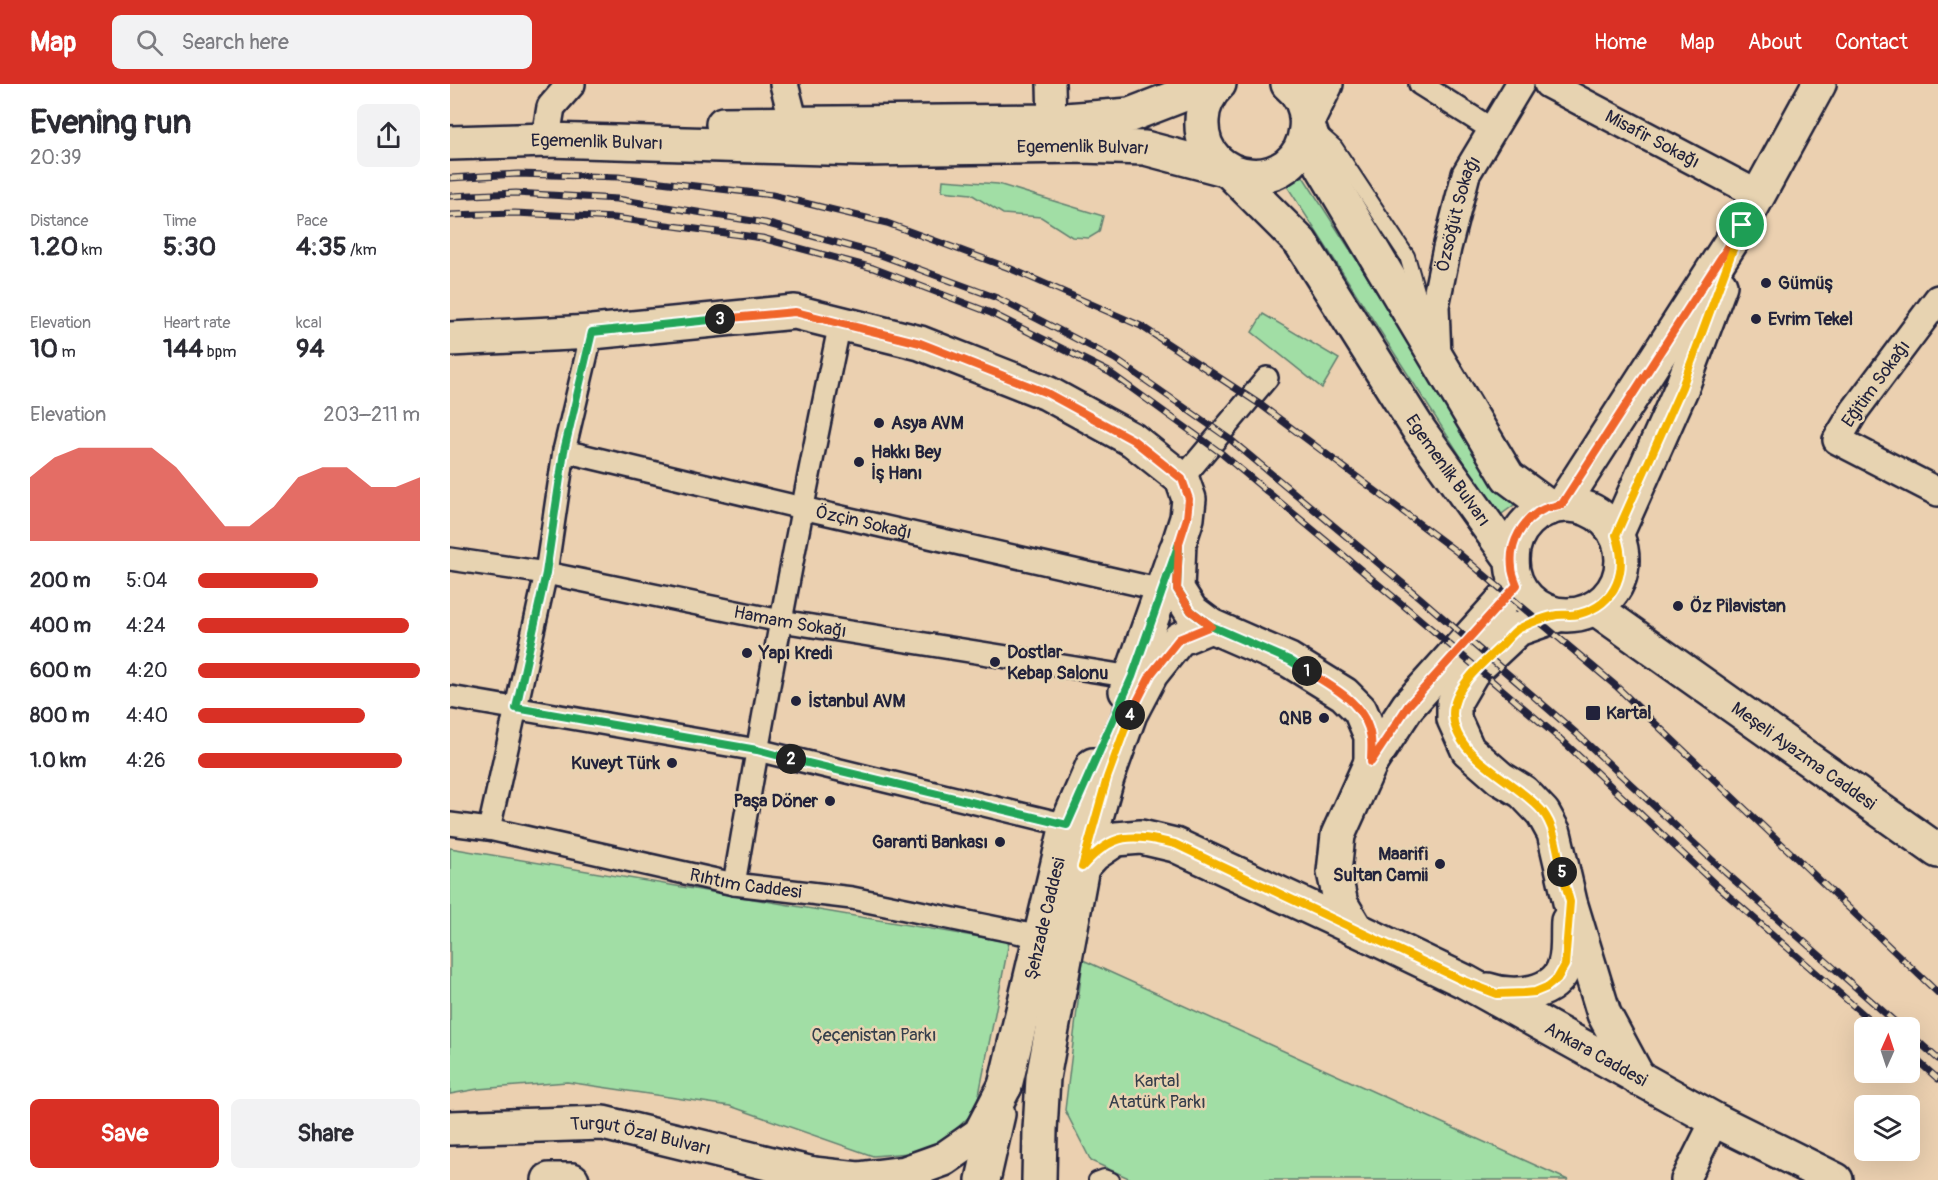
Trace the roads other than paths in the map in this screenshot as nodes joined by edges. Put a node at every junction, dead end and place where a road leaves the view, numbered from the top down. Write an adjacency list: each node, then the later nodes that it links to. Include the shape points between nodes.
1 (571, 84): 15 (street, via 551,108)
2 (784, 84): 14 (street)
3 (1051, 84): 12 (street)
4 (1210, 84): 12 (main road, Egemenlik Bulvarı, via 1130,115)
5 (1219, 84): 19 (main road, via 1207,99 1201,131 1206,146)
6 (1288, 84): 13 (main road, via 1304,105)
7 (1326, 84): 13 (main road)
8 (1420, 84): 17 (street)
9 (1520, 84): 17 (street, Özsöğüt Sokağı)
10 (1548, 84): 20 (street, Misafir Sokağı)
11 (1819, 84): 20 (main road)
12 (1052, 120): 14 (main road, Egemenlik Bulvarı)
13 (1307, 122): 19 (main road, via 1299,152 1288,164 1259,176); 26 (main road, via 1322,166)
14 (794, 123): 15 (main road, Egemenlik Bulvarı)
15 (548, 124): 16 (main road, Egemenlik Bulvarı)
16 (450, 127)
17 (1493, 130): 26 (street, Özsöğüt Sokağı, via 1466,174 1450,237 1435,306)
18 (450, 143): 19 (main road, Egemenlik Bulvarı, via 547,140 861,149 1146,148)
19 (1226, 175): 37 (main road, Egemenlik Bulvarı, via 1301,243)
20 (1760, 195): 21 (main road)
21 (1742, 225): 31 (main road); 33 (main road, via 1682,387)
22 (1938, 299): 30 (street, Eğitim Sokağı, via 1837,440)
23 (840, 323): 24 (main road, via 795,312); 29 (main road, via 920,343 1047,393 1133,440); 32 (street)
24 (592, 332): 25 (main road); 28 (street)
25 (450, 339)
26 (1437, 357): 31 (main road, via 1508,477)
27 (1267, 378): 29 (street)
28 (564, 451): 32 (street, Özçin Sokağı); 36 (street)
29 (1182, 479): 34 (main road, via 1189,499)
30 (1938, 492)
31 (1556, 506): 33 (main road, via 1579,506 1594,512 1607,521); 37 (main road, via 1530,519 1518,533 1512,550)
32 (802, 508): 38 (street, Özçin Sokağı); 41 (street)
33 (1616, 535): 39 (main road, via 1622,550 1618,582)
34 (1179, 543): 38 (main road, Şehzade Caddesi); 42 (main road, via 1177,589 1191,611)
35 (450, 559): 36 (street, Hamam Sokağı)
36 (546, 573): 41 (street, Hamam Sokağı); 45 (street)
37 (1514, 573): 40 (main road, Egemenlik Bulvarı, via 1527,599 1541,610); 47 (main road, via 1408,706)
38 (1162, 590): 43 (main road, Şehzade Caddesi)
39 (1595, 608): 40 (main road); 51 (main road, Meşeli Ayazma Caddesi)
40 (1558, 615): 54 (main road, via 1518,630 1472,672 1454,703 1454,719 1468,750 1523,792 1543,813 1554,833)
41 (781, 621): 43 (street, Hamam Sokağı); 46 (street)
42 (1211, 626): 47 (main road, via 1289,660 1344,694 1360,710 1371,736); 52 (main road, via 1179,639 1151,674 1130,714)
43 (1132, 677): 49 (main road, Şehzade Caddesi)
44 (450, 697): 45 (street)
45 (516, 708): 46 (street); 50 (street)
46 (757, 750): 49 (street); 53 (street)
47 (1371, 762): 55 (main road, via 1338,835 1334,872 1341,904)
48 (450, 824): 50 (street, Rıhtım Caddesi)
49 (1067, 825): 56 (main road, Şehzade Caddesi)
50 (489, 829): 53 (street, Rıhtım Caddesi)
51 (1938, 851)
52 (1082, 867): 55 (main road, Şehzade Caddesi, via 1116,839 1141,837 1175,844); 66 (main road, Şehzade Caddesi, via 1043,1078)
53 (734, 884): 56 (street, Rıhtım Caddesi, via 852,898)
54 (1570, 902): 57 (main road, via 1565,965 1547,987 1535,992 1497,994); 58 (main road, via 1604,1014)
55 (1356, 929): 57 (main road, Ankara Caddesi)
56 (1041, 937): 59 (main road, Şehzade Caddesi)
57 (1466, 982): 58 (main road, Ankara Caddesi)
58 (1639, 1078): 60 (main road, Ankara Caddesi)
59 (1005, 1086): 62 (main road, Turgut Özal Bulvarı, via 980,1134 944,1159 905,1173 858,1179); 65 (main road)
60 (1715, 1120): 69 (street); 70 (main road, Ankara Caddesi)
61 (450, 1128): 62 (main road, Turgut Özal Bulvarı, via 603,1123)
62 (820, 1177)
63 (549, 1180): 64 (main road)
64 (572, 1180)
65 (983, 1180)
66 (1039, 1180)
67 (1096, 1180): 68 (lane)
68 (1112, 1180)
69 (1685, 1180)
70 (1836, 1180)

